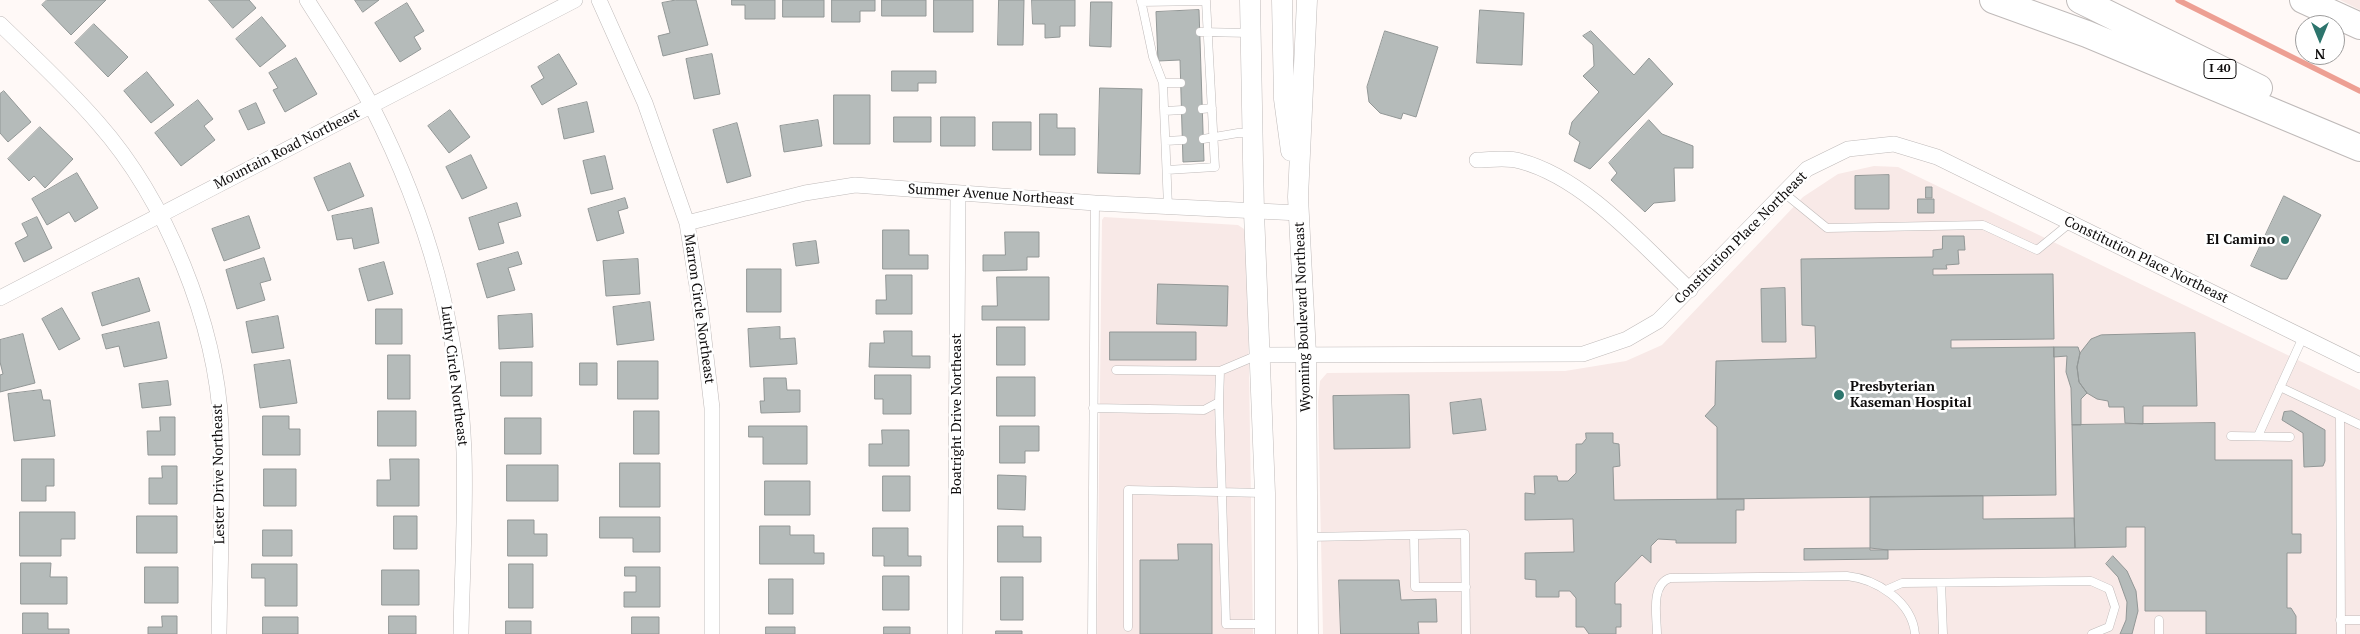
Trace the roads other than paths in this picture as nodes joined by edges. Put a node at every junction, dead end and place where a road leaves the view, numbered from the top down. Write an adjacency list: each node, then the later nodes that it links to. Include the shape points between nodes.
1 (307, 0): 23 (street, Luthy Circle Northeast)
2 (575, 0): 23 (street, Mountain Road Northeast)
3 (599, 0): 44 (street, Marron Circle Northeast, via 645,103)
4 (1250, 0): 16 (main road)
5 (1282, 0): 40 (main road, via 1284,99)
6 (1306, 0): 40 (main road, Wyoming Boulevard Northeast)
7 (1993, 0): 34 (highway, via 2087,34)
8 (2080, 0): 30 (highway, I 40)
9 (2303, 0): 12 (highway)
10 (1141, 1): 13 (lane); 15 (lane, via 1206,1)
11 (0, 24): 43 (street, Lester Drive Northeast, via 99,123 131,166)
12 (2360, 26)
13 (1147, 31): 14 (lane); 19 (lane)
14 (1157, 31)
15 (1204, 32): 16 (lane); 18 (lane)
16 (1250, 33): 28 (main road)
17 (1200, 57): 18 (lane)
18 (1210, 57): 22 (lane)
19 (1163, 83): 20 (lane); 27 (lane)
20 (1181, 83)
21 (1201, 83): 22 (lane)
22 (1211, 83): 24 (lane)
23 (372, 106): 43 (street, Mountain Road Northeast); 75 (street, Luthy Circle Northeast, via 422,221 442,284 453,339 464,453)
24 (1212, 108): 25 (lane); 29 (lane)
25 (1202, 109)
26 (1182, 110): 27 (lane)
27 (1165, 111): 33 (lane)
28 (1253, 133): 29 (lane); 42 (main road)
29 (1214, 138): 31 (lane); 36 (lane, via 1215,167)
30 (2360, 138)
31 (1203, 139)
32 (1183, 140): 33 (lane)
33 (1166, 141): 36 (lane)
34 (2360, 148)
35 (1477, 160): 46 (street, via 1518,160 1548,172 1594,199)
36 (1167, 170): 41 (lane)
37 (1784, 193): 45 (lane, via 1827,228 1983,225 2037,250); 45 (street, Constitution Place Northeast, via 1807,169 1848,150 1894,144 1937,157); 46 (street, Constitution Place Northeast)
38 (958, 194): 39 (street, Summer Avenue Northeast); 44 (street, Summer Avenue Northeast, via 855,185 805,192); 77 (street, Boatright Drive Northeast)
39 (1095, 203): 41 (street, Summer Avenue Northeast); 56 (lane)
40 (1299, 205): 42 (street, Summer Avenue Northeast); 49 (main road, Wyoming Boulevard Northeast)
41 (1168, 207): 42 (street, Summer Avenue Northeast)
42 (1254, 212): 50 (main road)
43 (159, 215): 47 (street, Mountain Road Northeast); 74 (street, Lester Drive Northeast, via 180,256 206,336 215,378 220,426)
44 (687, 223): 76 (street, Marron Circle Northeast, via 712,408)
45 (2070, 223): 48 (street, Constitution Place Northeast)
46 (1690, 290): 49 (street, Constitution Place Northeast, via 1658,321 1634,335 1583,354)
47 (0, 298)
48 (2303, 337): 51 (street, Constitution Place Northeast); 54 (lane)
49 (1306, 354): 50 (street, Constitution Place Northeast); 65 (main road, Wyoming Boulevard Northeast)
50 (1260, 355): 53 (lane); 63 (main road)
51 (2360, 366)
52 (1116, 370): 53 (lane)
53 (1220, 371): 55 (lane)
54 (2280, 387): 57 (lane); 60 (lane)
55 (1219, 402): 56 (lane, via 1204,410); 62 (lane)
56 (1093, 408): 78 (lane)
57 (2340, 416): 58 (lane); 70 (lane)
58 (2360, 425)
59 (2231, 436): 60 (lane)
60 (2258, 436): 61 (lane)
61 (2290, 437)
62 (1222, 492): 63 (lane); 72 (lane, via 1128,490); 73 (lane, via 1226,624)
63 (1265, 493): 73 (main road)
64 (1414, 535): 65 (lane); 67 (lane, via 1465,534); 67 (lane, via 1415,587)
65 (1307, 537): 79 (main road, Wyoming Boulevard Northeast)
66 (1941, 583): 68 (lane, via 1902,583); 83 (lane); 84 (lane, via 2091,581 2109,589 2115,607 2109,626)
67 (1466, 586): 80 (lane)
68 (1886, 590): 81 (lane, via 1873,582 1847,576 1670,578 1662,583 1656,595); 82 (lane, via 1908,614)
69 (2159, 620): 85 (lane)
70 (2340, 620): 71 (lane); 86 (lane)
71 (2360, 620)
72 (1128, 627)
73 (1265, 629)
74 (219, 634)
75 (461, 634)
76 (712, 634)
77 (955, 634)
78 (1092, 634)
79 (1308, 634)
80 (1466, 634)
81 (1657, 634)
82 (1915, 634)
83 (1943, 634)
84 (2092, 634)
85 (2159, 634)
86 (2341, 634)

